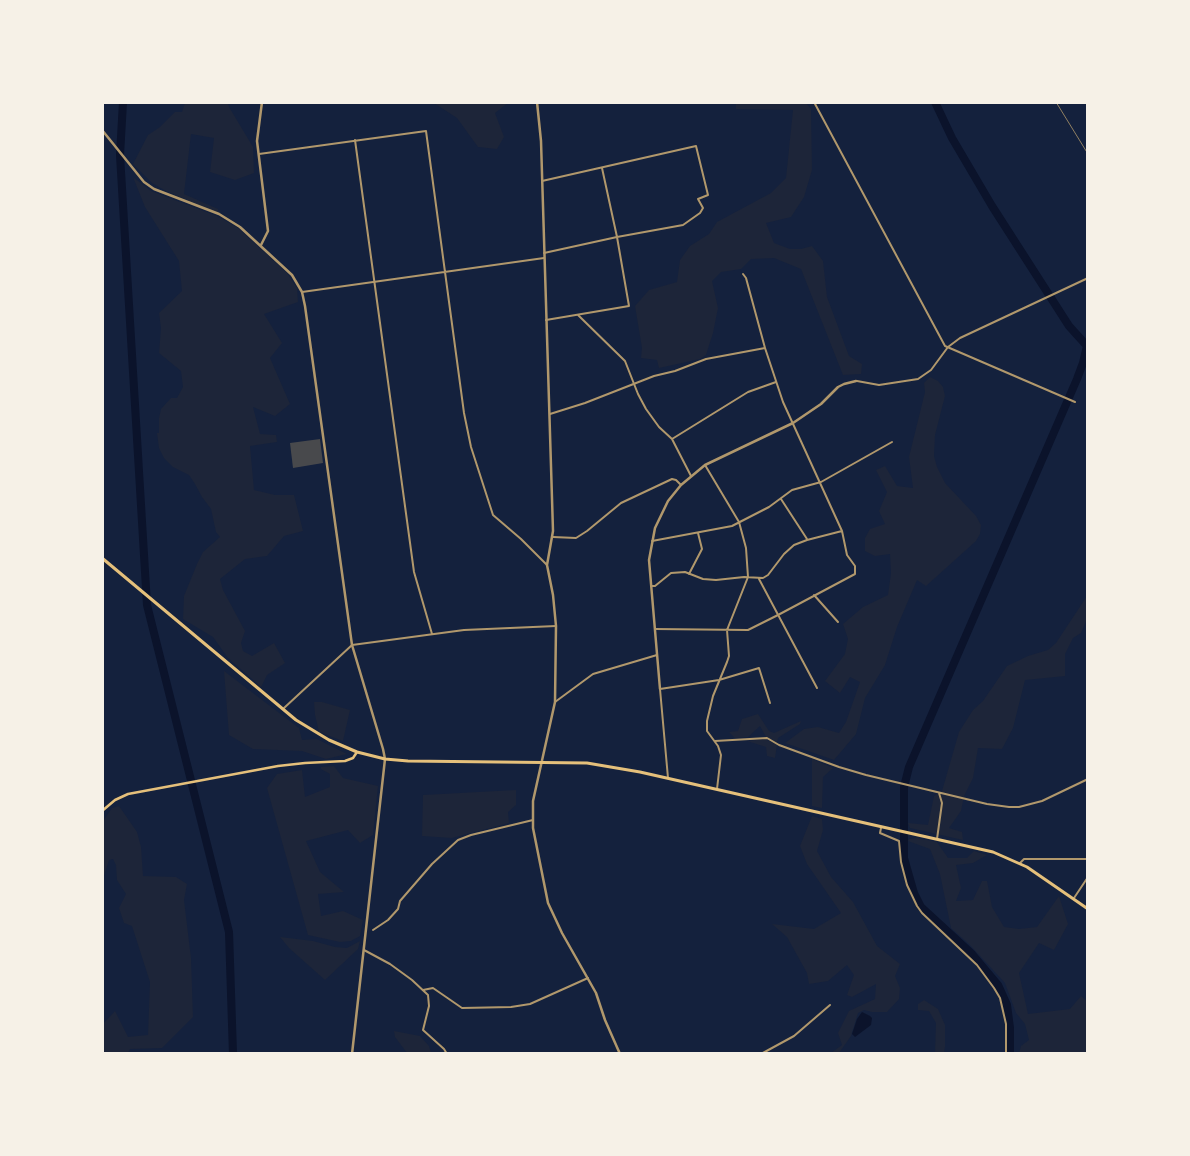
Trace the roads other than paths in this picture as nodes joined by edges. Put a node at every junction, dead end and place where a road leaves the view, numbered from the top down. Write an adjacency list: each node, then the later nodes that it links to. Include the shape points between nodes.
1 (262, 102): 6 (street, via 257,141)
2 (537, 102): 8 (street)
3 (814, 102): 20 (street)
4 (102, 130): 10 (street, via 138,175 154,189 219,214)
5 (355, 140): 6 (street); 13 (street, via 426,131); 16 (street)
6 (259, 154): 10 (street, via 268,230)
7 (602, 168): 8 (street); 9 (street); 9 (street, via 696,146 708,195 698,199 703,208 684,225)
8 (542, 181): 11 (street)
9 (617, 237): 11 (street); 18 (street, via 629,306)
10 (261, 245): 17 (street, via 292,274)
11 (544, 253): 12 (street)
12 (544, 258): 13 (street); 19 (street)
13 (445, 272): 16 (street); 42 (street, via 464,413 490,508 493,515)
14 (743, 274): 21 (street)
15 (1088, 278): 20 (street, via 960,338)
16 (374, 281): 17 (street); 53 (street, via 414,572)
17 (302, 292): 54 (street)
18 (578, 314): 19 (street); 24 (street, via 625,361)
19 (546, 320): 26 (street)
20 (948, 347): 22 (street, via 931,370 918,379 879,385); 25 (street)
21 (765, 348): 23 (street); 24 (street, via 706,359)
22 (856, 381): 27 (street, via 844,384)
23 (776, 382): 27 (street); 28 (street, via 748,392)
24 (634, 385): 26 (street); 28 (street, via 649,414)
25 (1075, 402)
26 (550, 414): 38 (street)
27 (793, 423): 30 (street); 32 (street)
28 (672, 439): 31 (street)
29 (892, 442): 32 (street)
30 (706, 465): 31 (street); 35 (street)
31 (691, 476): 33 (street)
32 (820, 482): 34 (street, via 792,490); 36 (street)
33 (681, 485): 38 (street, via 672,479 621,503 576,538); 40 (street, via 662,512)
34 (781, 499): 35 (street); 39 (street)
35 (739, 522): 37 (street); 44 (street, via 746,548)
36 (842, 531): 39 (street); 47 (street, via 847,556 855,566 854,574)
37 (698, 532): 40 (street); 43 (street, via 702,549)
38 (552, 537): 42 (street)
39 (807, 540): 45 (street, via 794,545 768,575)
40 (652, 541): 46 (street, via 649,560)
41 (102, 558): 61 (main road)
42 (547, 566): 50 (street)
43 (689, 574): 44 (street, via 716,580); 46 (street, via 671,573)
44 (748, 577): 45 (street); 52 (street)
45 (759, 579): 48 (street)
46 (651, 586): 51 (street)
47 (814, 595): 48 (street); 49 (street)
48 (778, 615): 52 (street, via 748,630); 57 (street)
49 (838, 622)
50 (556, 626): 53 (street); 59 (street)
51 (654, 629): 52 (street); 55 (street)
52 (727, 630): 56 (street, via 729,656)
53 (432, 634): 54 (street)
54 (352, 645): 61 (street); 64 (street)
55 (656, 655): 58 (street); 59 (street, via 593,674)
56 (719, 680): 58 (street); 60 (street, via 759,668); 62 (street, via 707,726)
57 (817, 688)
58 (660, 690): 66 (street)
59 (555, 702): 65 (street)
60 (770, 702)
61 (282, 710): 63 (main road, via 311,731)
62 (715, 741): 68 (street, via 721,755); 69 (street, via 767,738 839,767)
63 (357, 752): 64 (main road); 70 (main road, via 345,761 305,763 128,794 114,800)
64 (385, 759): 65 (main road); 80 (street)
65 (543, 763): 66 (main road, via 587,763); 71 (street, via 533,801)
66 (668, 778): 68 (main road)
67 (1088, 780): 69 (street, via 1042,802 1020,807 987,804)
68 (718, 789): 72 (main road)
69 (939, 793): 73 (street, via 942,803)
70 (102, 811)
71 (533, 820): 79 (street, via 458,840 432,864 388,920); 81 (street, via 548,903)
72 (881, 826): 73 (main road); 88 (street, via 880,833 899,841 907,885 917,906 977,965 1000,998 1006,1024)
73 (937, 839): 75 (main road, via 987,850)
74 (1088, 859): 75 (street, via 1024,859)
75 (1020, 863): 77 (main road)
76 (1088, 877): 77 (street)
77 (1074, 898): 78 (main road)
78 (1088, 908)
79 (373, 930)
80 (364, 950): 82 (street, via 390,964); 84 (street)
81 (588, 978): 82 (street, via 530,1004 511,1007 462,1008 433,988); 86 (street)
82 (423, 990): 85 (street, via 429,1001 423,1030)
83 (830, 1004): 87 (street, via 794,1036)
84 (352, 1054)
85 (447, 1054)
86 (620, 1054)
87 (762, 1054)
88 (1006, 1054)

